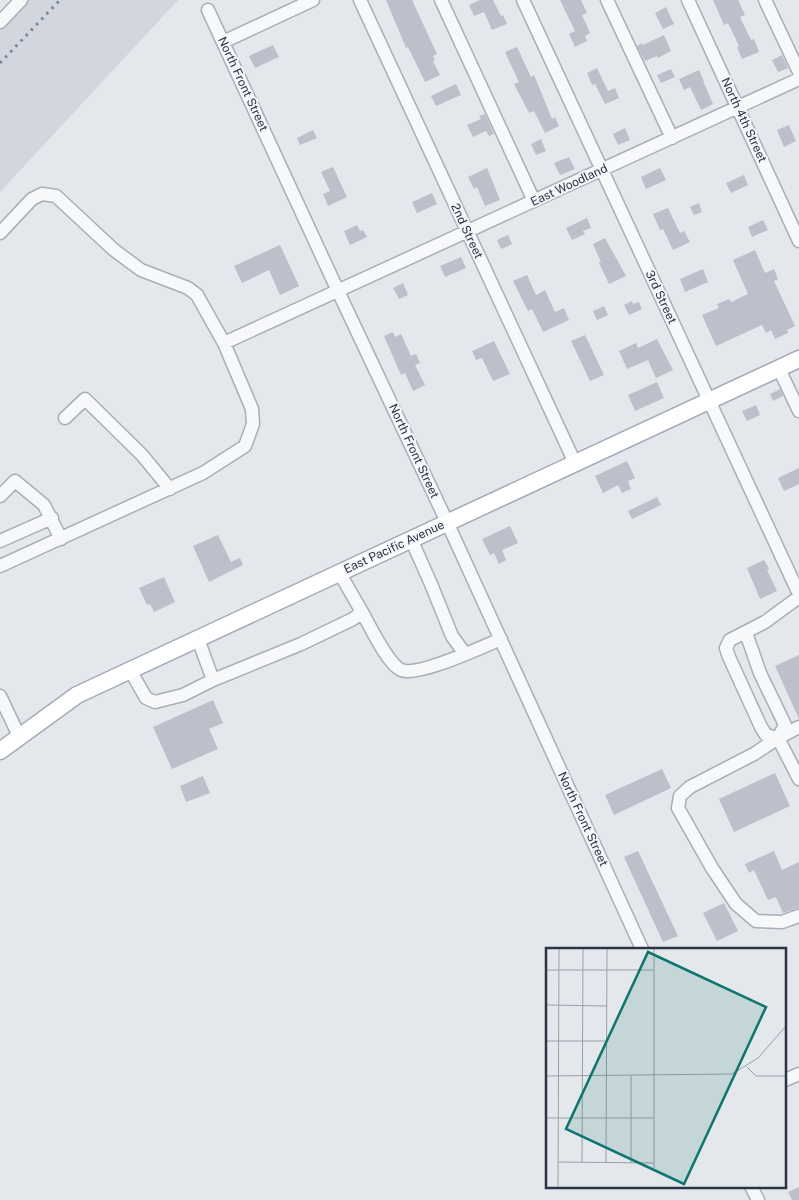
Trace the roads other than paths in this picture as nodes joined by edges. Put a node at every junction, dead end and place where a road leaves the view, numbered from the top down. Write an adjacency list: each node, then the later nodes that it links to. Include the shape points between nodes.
1 (21, 0): 10 (street)
2 (313, 0): 11 (street)
3 (360, 0): 18 (street, 2nd Street)
4 (441, 0): 17 (street)
5 (523, 0): 16 (street, 3rd Street)
6 (607, 0): 15 (street)
7 (688, 0): 14 (street, North 4th Street)
8 (766, 0): 12 (street)
9 (208, 10): 11 (street, North Front Street)
10 (0, 22)
11 (223, 42): 21 (street, North Front Street)
12 (799, 72)
13 (799, 79): 14 (street, East Woodland)
14 (738, 108): 15 (street, East Woodland); 20 (street, North 4th Street)
15 (672, 138): 16 (street, East Woodland)
16 (602, 170): 17 (street, East Woodland); 25 (street, 3rd Street)
17 (534, 201): 18 (street, East Woodland)
18 (468, 232): 21 (street, East Woodland); 28 (street, 2nd Street)
19 (0, 233): 22 (street, via 32,199 42,194 56,196 114,250 141,270 188,288 197,296)
20 (799, 241)
21 (338, 291): 22 (street, East Woodland); 32 (street, North Front Street)
22 (224, 343): 29 (street, via 252,409 253,424 245,446 203,473)
23 (799, 359): 24 (main road, East Pacific Avenue)
24 (779, 369): 25 (main road, East Pacific Avenue); 26 (street)
25 (709, 401): 28 (main road, East Pacific Avenue); 38 (street, 3rd Street)
26 (799, 411)
27 (65, 418): 29 (street, via 85,399 142,455)
28 (575, 463): 32 (main road, East Pacific Avenue)
29 (170, 488): 33 (street)
30 (0, 496): 31 (street, via 15,481 44,505)
31 (52, 518): 33 (street); 35 (street)
32 (447, 522): 34 (main road, East Pacific Avenue); 42 (street, North Front Street)
33 (61, 539): 36 (street)
34 (411, 539): 37 (main road, East Pacific Avenue); 43 (street, via 452,636)
35 (0, 541)
36 (0, 566)
37 (339, 572): 39 (street); 41 (main road, East Pacific Avenue)
38 (799, 596): 40 (street)
39 (362, 612): 43 (street, via 386,655 401,670 414,671); 45 (street, via 353,620 301,644)
40 (746, 633): 49 (street, via 760,673 785,725); 49 (street, via 730,640 726,648 766,735)
41 (198, 639): 44 (main road, East Pacific Avenue); 45 (street)
42 (501, 639): 43 (street); 53 (street, North Front Street)
43 (465, 654)
44 (130, 670): 45 (street, via 146,698 154,702 183,694); 48 (main road, East Pacific Avenue, via 76,695)
45 (213, 680)
46 (0, 696): 48 (street)
47 (799, 727): 49 (street)
48 (19, 736): 50 (main road, East Pacific Avenue)
49 (778, 738): 51 (street); 52 (street, via 690,787 680,796 678,808 736,904 756,921 782,922)
50 (0, 751)
51 (799, 779)
52 (799, 916)
53 (642, 948)
54 (799, 1074): 55 (street)
55 (786, 1080)
56 (752, 1188): 57 (street)
57 (758, 1200)

